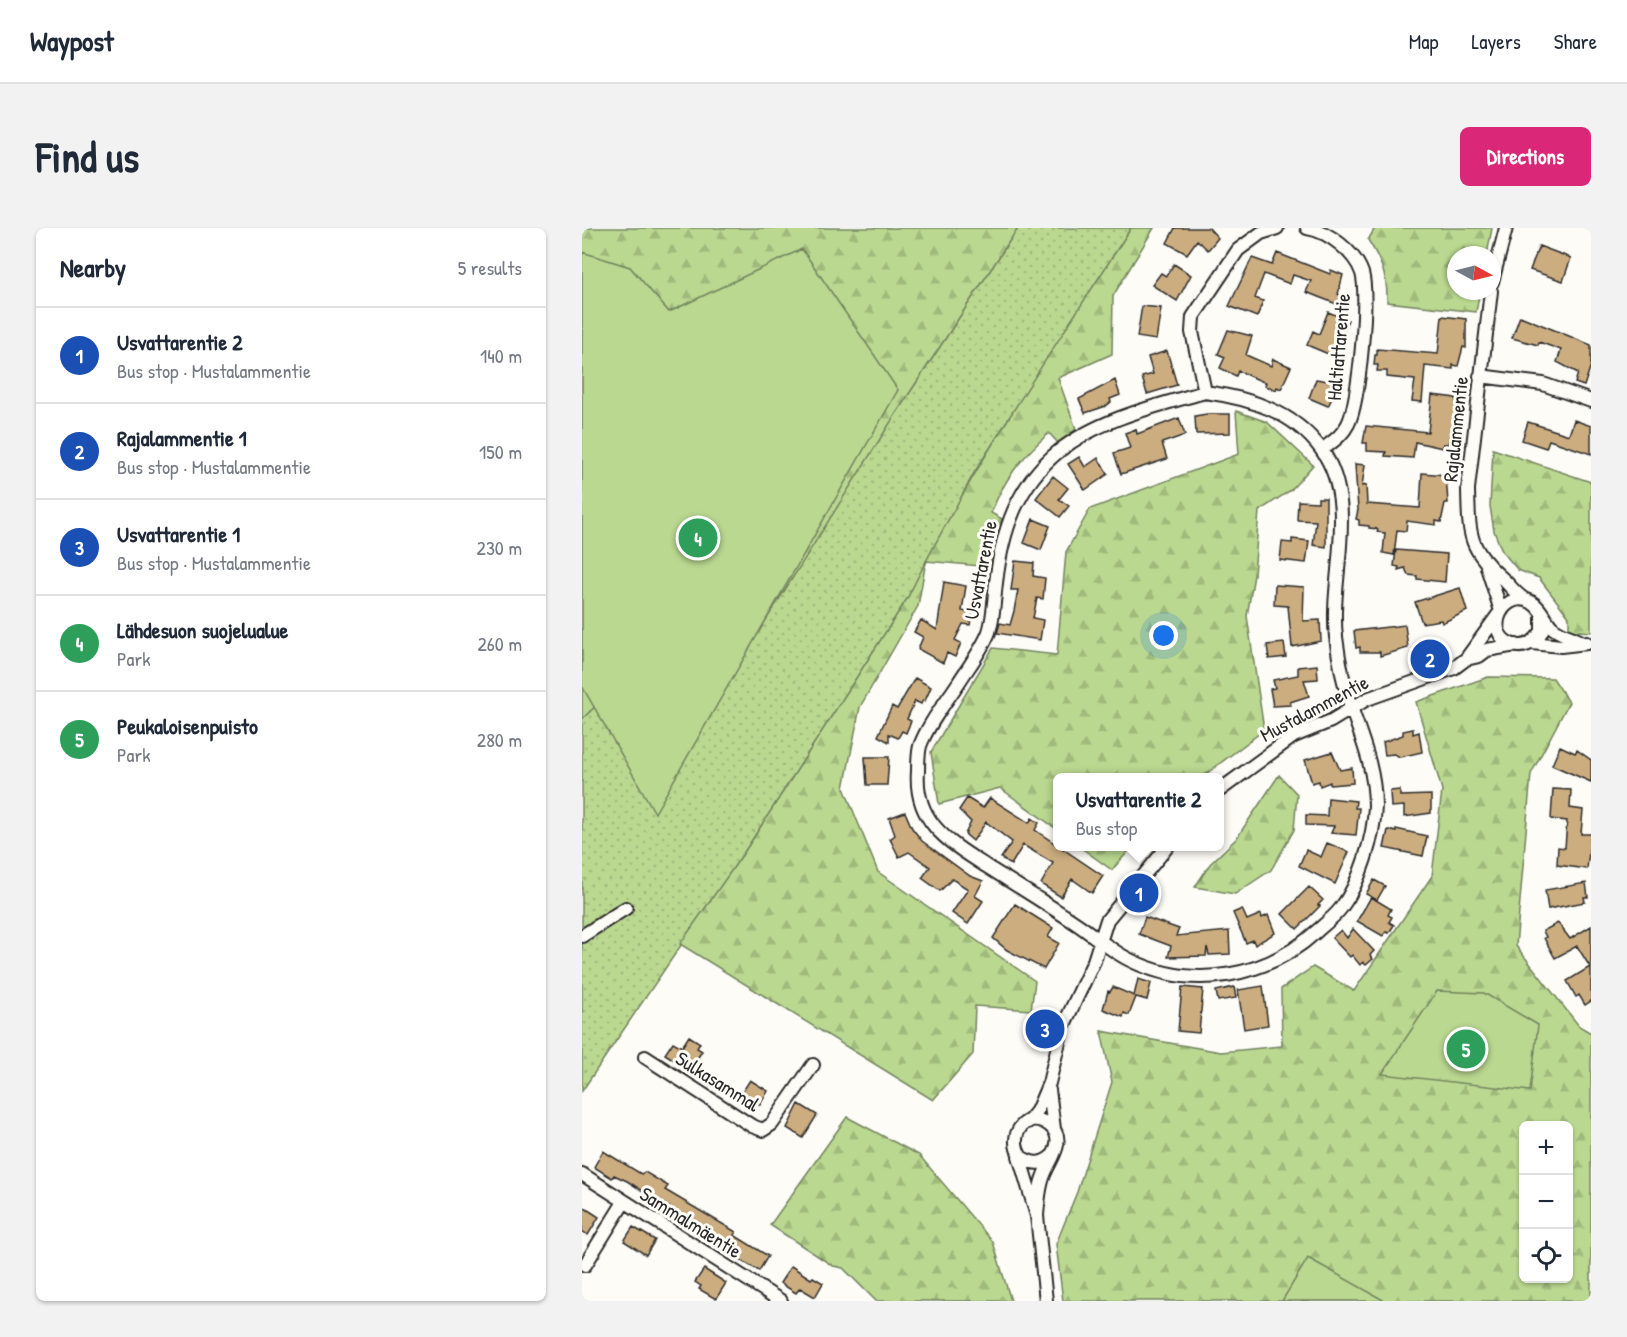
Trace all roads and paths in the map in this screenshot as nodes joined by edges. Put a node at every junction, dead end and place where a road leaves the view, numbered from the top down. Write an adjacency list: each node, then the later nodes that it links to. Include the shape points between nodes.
1 (1277, 228): 7 (street, via 1261,233 1238,250 1193,317 1192,332)
2 (1307, 228): 9 (street, Haltiattarentie, via 1338,242 1346,250 1361,272 1364,287 1354,405 1339,436)
3 (1506, 228): 4 (street)
4 (1501, 247)
5 (1490, 300): 6 (street, Rajalammentie)
6 (1480, 376): 8 (street, via 1543,384); 10 (street, Rajalammentie, via 1468,489 1469,522 1474,543)
7 (1205, 392): 9 (street, Usvattarentie, via 1267,406 1299,427); 23 (street, Usvattarentie, via 1098,427 1060,450 1025,489 1006,529 990,630 920,747 920,807 936,829 958,848)
8 (1591, 401)
9 (1322, 450): 18 (street, Usvattarentie, via 1340,504 1335,632)
10 (1487, 567): 11 (street, Rajalammentie); 12 (street, Rajalammentie)
11 (1524, 599): 12 (street, via 1511,601); 13 (street, via 1533,602)
12 (1499, 613): 16 (street, via 1497,623 1502,637); 17 (street, Mustalammentie)
13 (1542, 614): 14 (street, via 1542,632); 15 (street, via 1552,628)
14 (1532, 643): 15 (street); 16 (street)
15 (1587, 643)
16 (1516, 645): 17 (street, Mustalammentie, via 1487,650)
17 (1466, 659): 18 (street, Mustalammentie, via 1439,675)
18 (1351, 708): 19 (street, Mustalammentie, via 1294,736); 23 (street, Usvattarentie, via 1368,754 1375,810 1365,861 1341,908 1306,942 1264,967 1215,976 1161,973)
19 (1224, 787)
20 (1164, 851): 23 (street, via 1107,920)
21 (626, 908): 22 (street)
22 (582, 936)
23 (1101, 942): 26 (street, via 1062,1029)
24 (645, 1057): 25 (street, Sulkasammal, via 763,1130 772,1124)
25 (813, 1065)
26 (1049, 1083): 27 (street); 28 (street)
27 (1028, 1122): 28 (street, via 1042,1121); 29 (street, via 1015,1136)
28 (1054, 1129): 30 (street, via 1058,1142)
29 (1017, 1151): 30 (street, via 1035,1163); 33 (street)
30 (1053, 1155): 33 (street, via 1043,1176)
31 (582, 1174): 32 (street, Sammalmäentie)
32 (624, 1202): 34 (street); 35 (street, Sammalmäentie)
33 (1037, 1216): 36 (street)
34 (585, 1265)
35 (781, 1301)
36 (1046, 1301)

